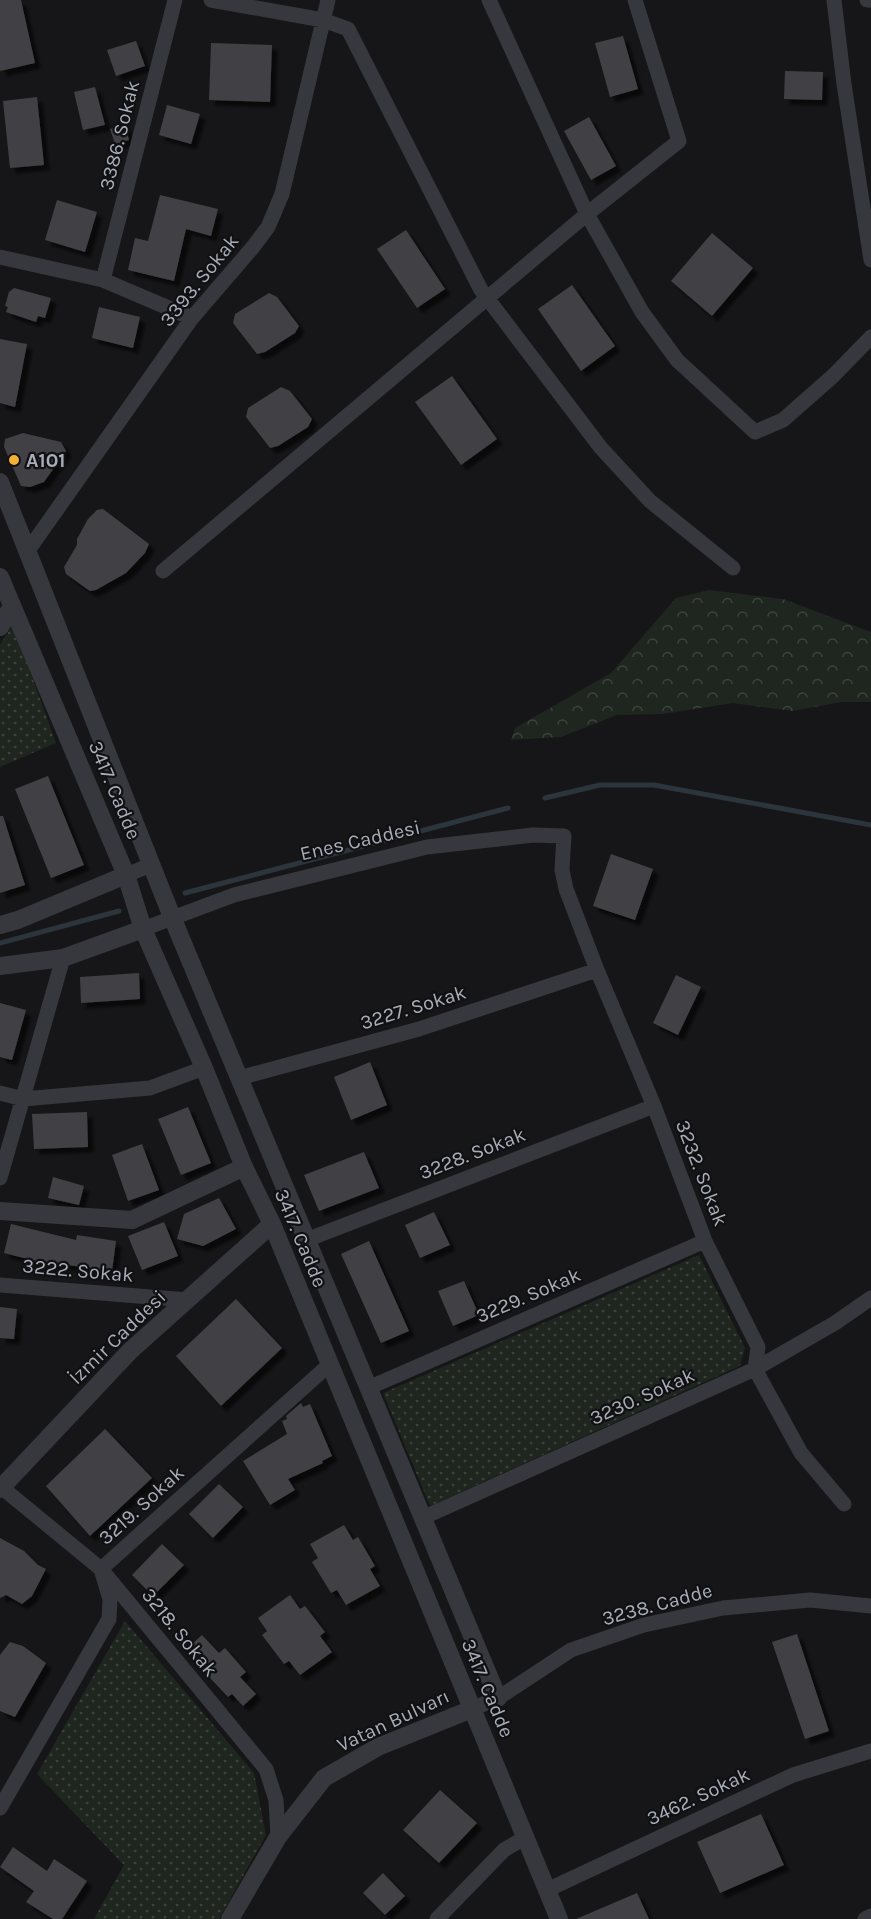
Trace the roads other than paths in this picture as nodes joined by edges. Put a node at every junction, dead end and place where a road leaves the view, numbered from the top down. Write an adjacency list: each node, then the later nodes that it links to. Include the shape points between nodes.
1 (176, 0): 13 (street, 3386. Sokak)
2 (211, 0): 9 (street)
3 (328, 0): 9 (street, 3393. Sokak)
4 (489, 0): 10 (street)
5 (635, 0): 10 (street, via 679,141)
6 (834, 0): 12 (street)
7 (867, 0): 8 (street)
8 (871, 0)
9 (322, 20): 14 (street, via 348,29); 15 (street, 3393. Sokak, via 282,194 268,227)
10 (587, 214): 14 (street); 16 (street, via 642,312 677,360 755,432 783,420)
11 (0, 256): 13 (street)
12 (871, 260)
13 (103, 280): 15 (street)
14 (487, 298): 19 (street, via 601,448 650,501); 20 (street)
15 (192, 318): 18 (street, 3393. Sokak)
16 (871, 337)
17 (0, 482): 18 (street, 3417. Cadde)
18 (27, 552): 25 (street, 3417. Cadde)
19 (733, 568)
20 (163, 571)
21 (0, 577): 22 (street, 3417. Cadde)
22 (12, 606): 23 (street); 26 (street, 3417. Cadde)
23 (0, 627)
24 (564, 836): 27 (street, Enes Caddesi, via 532,835 427,847 234,895); 32 (street, 3232. Sokak, via 562,870 566,889)
25 (151, 865): 26 (street); 27 (street, 3417. Cadde)
26 (126, 875): 28 (street); 29 (street, 3417. Cadde)
27 (171, 917): 29 (street, Enes Caddesi); 34 (street, 3417. Cadde)
28 (0, 925)
29 (143, 929): 30 (street); 33 (street, 3417. Cadde)
30 (63, 958): 31 (street); 36 (street)
31 (0, 966)
32 (597, 970): 34 (street, 3227. Sokak, via 419,1029); 37 (street, 3232. Sokak)
33 (204, 1068): 36 (street, via 150,1088); 38 (street, 3417. Cadde)
34 (239, 1078): 42 (street, 3417. Cadde)
35 (0, 1093): 36 (street)
36 (22, 1099): 39 (street)
37 (654, 1106): 42 (street, 3228. Sokak); 43 (street, 3232. Sokak)
38 (244, 1167): 40 (street, via 132,1220); 41 (street, 3417. Cadde)
39 (0, 1178)
40 (0, 1211)
41 (272, 1224): 46 (street, İzmir Caddesi); 47 (street, 3417. Cadde)
42 (306, 1240): 49 (street, 3417. Cadde)
43 (705, 1241): 48 (street, 3232. Sokak, via 758,1347); 49 (street, 3229. Sokak)
44 (0, 1284): 46 (street, 3222. Sokak)
45 (871, 1298): 48 (street, 3230. Sokak)
46 (188, 1299): 50 (street, İzmir Caddesi, via 130,1351)
47 (330, 1364): 53 (street, 3219. Sokak); 56 (street, 3417. Cadde)
48 (755, 1369): 51 (street, 3232. Sokak, via 801,1453); 52 (street, 3230. Sokak)
49 (368, 1388): 52 (street, 3417. Cadde)
50 (0, 1487): 53 (street, 3218. Sokak)
51 (844, 1504)
52 (423, 1518): 55 (street, 3417. Cadde)
53 (101, 1569): 58 (street, 3219. Sokak, via 110,1599 109,1619); 59 (street, 3218. Sokak, via 266,1769 276,1800)
54 (871, 1606): 55 (street, 3238. Cadde, via 810,1600 723,1608 644,1625 571,1650)
55 (498, 1698): 56 (street, 3238. Cadde)
56 (472, 1708): 59 (street, Vatan Bulvarı, via 378,1747 324,1778); 60 (street, 3417. Cadde)
57 (871, 1751): 61 (street, 3462. Sokak, via 793,1775)
58 (0, 1808)
59 (278, 1837): 63 (street, Vatan Bulvarı)
60 (526, 1837): 61 (street, 3417. Cadde); 64 (street, via 504,1851)
61 (548, 1890): 65 (street, 3417. Cadde)
62 (871, 1916): 66 (street)
63 (230, 1919)
64 (437, 1919)
65 (559, 1919)
66 (865, 1919)

